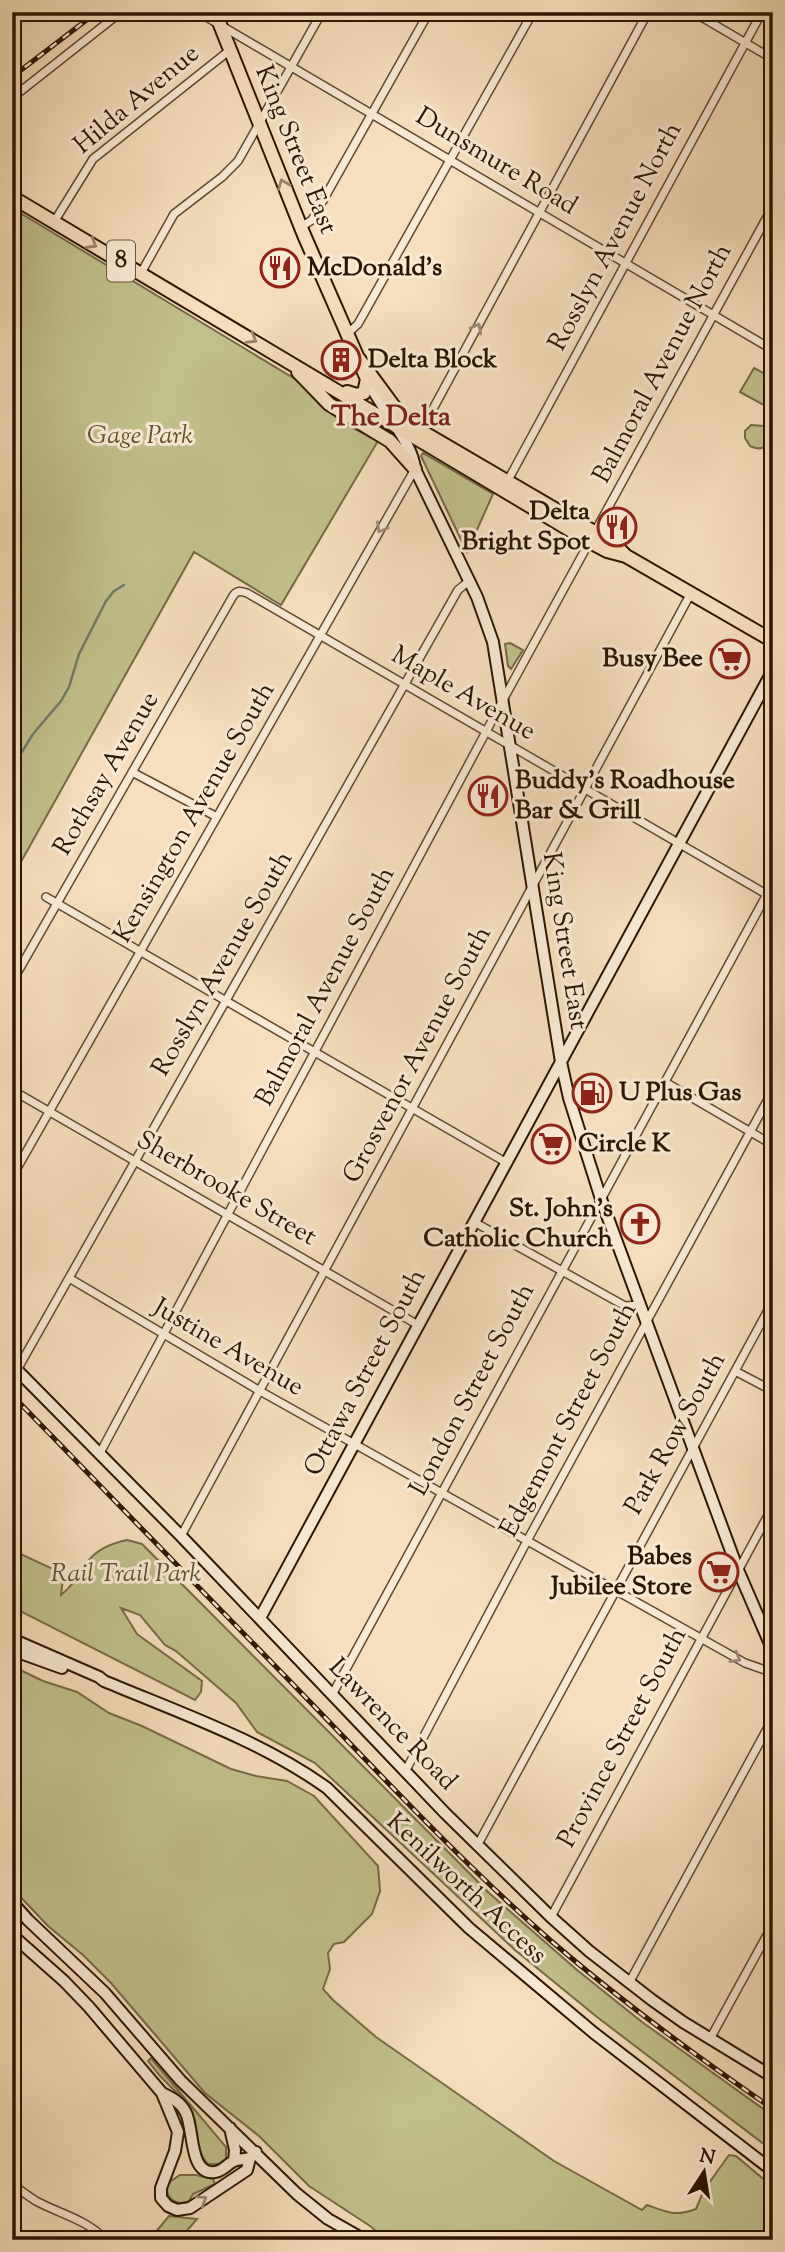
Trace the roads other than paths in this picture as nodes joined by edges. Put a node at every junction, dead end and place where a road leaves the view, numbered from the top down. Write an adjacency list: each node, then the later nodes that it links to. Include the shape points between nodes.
1 (121, 12): 15 (street)
2 (198, 12): 10 (street, Dunsmure Road)
3 (215, 12): 10 (main road, King Street East / 8)
4 (322, 12): 14 (street)
5 (429, 12): 16 (street)
6 (533, 12): 18 (street)
7 (648, 12): 21 (street)
8 (693, 12): 11 (street)
9 (762, 12): 11 (street, Rosslyn Avenue North)
10 (220, 25): 12 (main road, King Street East / 8); 14 (street, Dunsmure Road)
11 (745, 43): 13 (street); 24 (street, Rosslyn Avenue North)
12 (230, 50): 17 (main road, King Street East / 8); 22 (street, Hilda Avenue, via 93,159)
13 (773, 59)
14 (292, 66): 16 (street, Dunsmure Road); 17 (street)
15 (12, 98)
16 (372, 113): 18 (street, Dunsmure Road); 23 (street, via 312,220)
17 (259, 125): 23 (main road, King Street East / 8, one-way to 17); 25 (street, via 233,169 174,214)
18 (450, 160): 21 (street, Dunsmure Road); 27 (street, via 358,324)
19 (12, 197): 22 (main road, 8)
20 (773, 206): 26 (street, Balmoral Avenue North)
21 (539, 213): 24 (street, Dunsmure Road); 34 (street, one-way to 21)
22 (54, 222): 25 (main road, 8, one-way to 25)
23 (301, 227): 27 (main road, King Street East / 8)
24 (625, 263): 26 (street, Dunsmure Road); 36 (street, Rosslyn Avenue North)
25 (141, 273): 29 (main road, 8, one-way to 29)
26 (713, 314): 28 (street, Dunsmure Road); 37 (street, Balmoral Avenue North)
27 (347, 334): 30 (main road, King Street East / 8)
28 (773, 350)
29 (274, 352): 32 (main road, 8); 35 (main road, via 329,404 390,441)
30 (359, 359): 31 (main road, King Street East); 34 (main road, 8, via 398,412)
31 (367, 379): 32 (main road, via 366,391 360,395); 33 (main road, King Street East)
32 (324, 383): 33 (main road, 8)
33 (397, 427): 35 (main road, King Street East); 37 (main road, 8)
34 (421, 431): 36 (main road, 8)
35 (415, 469): 38 (main road, King Street East); 41 (street, Kensington Avenue South, one-way to 41)
36 (507, 482): 37 (main road, 8)
37 (592, 537): 40 (main road, 8, via 613,543 626,556); 45 (street, Balmoral Avenue South)
38 (468, 581): 44 (street, Rosslyn Avenue South, via 458,590); 45 (main road, King Street East, via 489,627)
39 (240, 591): 41 (street, Maple Avenue); 48 (street, Rothsay Avenue)
40 (691, 593): 42 (main road, 8); 49 (street, Grosvenor Avenue South)
41 (320, 635): 44 (street, Maple Avenue); 50 (street, Kensington Avenue South)
42 (773, 641)
43 (773, 670): 51 (main road, Ottawa Street South)
44 (405, 685): 46 (street, Maple Avenue); 59 (street, Rosslyn Avenue South)
45 (503, 701): 46 (street, Balmoral Avenue South); 47 (main road, King Street East)
46 (487, 732): 47 (street, Maple Avenue); 60 (street, Balmoral Avenue South)
47 (510, 747): 49 (street, Maple Avenue); 53 (main road, King Street East)
48 (132, 772): 50 (street); 56 (street, Rothsay Avenue)
49 (584, 789): 51 (street, Maple Avenue); 53 (street, Grosvenor Avenue South)
50 (217, 817): 57 (street, Kensington Avenue South)
51 (678, 844): 54 (street, Maple Avenue); 61 (main road, Ottawa Street South)
52 (773, 883): 54 (street, London Street South)
53 (532, 888): 61 (main road, King Street East); 65 (street, Grosvenor Avenue South)
54 (770, 896): 62 (street, London Street South)
55 (46, 897): 56 (street)
56 (58, 903): 57 (street); 58 (street, Rothsay Avenue)
57 (140, 953): 59 (street); 66 (street, Kensington Avenue South)
58 (12, 982)
59 (225, 1001): 60 (street); 69 (street, Rosslyn Avenue South)
60 (315, 1052): 65 (street); 73 (street, Balmoral Avenue South)
61 (561, 1062): 70 (main road, Ottawa Street South); 72 (main road, King Street East)
62 (665, 1083): 67 (street); 72 (street, London Street South)
63 (12, 1090): 66 (street, Sherbrooke Street)
64 (773, 1090): 67 (street, Edgemont Street South)
65 (412, 1109): 70 (street); 76 (street, Grosvenor Avenue South)
66 (50, 1112): 69 (street, Sherbrooke Street); 71 (street, Kensington Avenue South)
67 (750, 1131): 68 (street); 80 (street, Edgemont Street South)
68 (773, 1145)
69 (135, 1161): 73 (street, Sherbrooke Street); 77 (street, Rosslyn Avenue South)
70 (507, 1163): 74 (main road, Ottawa Street South)
71 (12, 1177)
72 (601, 1199): 75 (street, London Street South); 79 (main road, King Street East)
73 (228, 1215): 76 (street, Sherbrooke Street); 82 (street, Balmoral Avenue South)
74 (474, 1222): 75 (street); 81 (main road, Ottawa Street South)
75 (561, 1271): 79 (street, via 625,1306); 90 (street, London Street South)
76 (325, 1272): 81 (street, Sherbrooke Street); 85 (street, Grosvenor Avenue South)
77 (69, 1278): 82 (street, Justine Avenue); 83 (street, Rosslyn Avenue South)
78 (773, 1301): 84 (street, Park Row South)
79 (640, 1305): 80 (main road, King Street East)
80 (646, 1322): 88 (main road, King Street East); 93 (street, Edgemont Street South)
81 (418, 1325): 87 (main road, Ottawa Street South)
82 (163, 1335): 85 (street, Justine Avenue); 89 (street, Balmoral Avenue South)
83 (15, 1367): 89 (main road, Lawrence Road)
84 (735, 1371): 86 (street); 88 (street, Park Row South)
85 (260, 1391): 87 (street, Justine Avenue); 92 (street, Grosvenor Avenue South)
86 (773, 1391)
87 (354, 1444): 90 (street, Justine Avenue); 96 (main road, Ottawa Street South)
88 (692, 1446): 94 (main road, King Street East); 95 (street, Park Row South)
89 (100, 1453): 92 (main road, Lawrence Road)
90 (442, 1493): 93 (street, Justine Avenue); 103 (street, London Street South)
91 (773, 1506): 94 (street, Province Street South)
92 (181, 1536): 96 (main road, Lawrence Road)
93 (527, 1541): 95 (street, Justine Avenue); 105 (street, Edgemont Street South)
94 (738, 1570): 98 (street, Province Street South); 100 (main road, King Street East)
95 (615, 1589): 98 (street, Justine Avenue); 106 (street, Park Row South)
96 (260, 1618): 103 (main road, Lawrence Road)
97 (12, 1639): 102 (main road, Kenilworth Access)
98 (702, 1639): 101 (street, Justine Avenue, one-way to 101, via 753,1668); 108 (street, Province Street South)
99 (12, 1650): 102 (main road, Kenilworth Access)
100 (773, 1651)
101 (773, 1667)
102 (104, 1681): 118 (main road, Kenilworth Access, via 267,1750 327,1788 469,1928 594,2033)
103 (332, 1695): 105 (main road, Lawrence Road)
104 (773, 1718): 111 (street)
105 (406, 1770): 106 (main road, Lawrence Road)
106 (477, 1846): 108 (main road, Lawrence Road)
107 (12, 1902): 115 (main road, via 105,1993 181,2081)
108 (551, 1917): 111 (main road, Lawrence Road)
109 (773, 1924): 112 (street)
110 (12, 1935): 114 (main road, via 89,2007)
111 (629, 1983): 112 (main road, Lawrence Road)
112 (710, 2039): 113 (main road, Lawrence Road)
113 (773, 2077)
114 (162, 2093): 116 (main road, one-way to 116, via 178,2132 161,2188 161,2198 168,2206 190,2208 247,2170); 117 (main road, via 176,2100 186,2113 201,2167 219,2172)
115 (230, 2128): 116 (main road); 117 (main road)
116 (253, 2155): 117 (main road); 121 (main road, via 328,2219)
117 (234, 2161)
118 (773, 2171)
119 (12, 2184): 120 (street, via 36,2201 77,2218)
120 (106, 2240)
121 (365, 2240)

